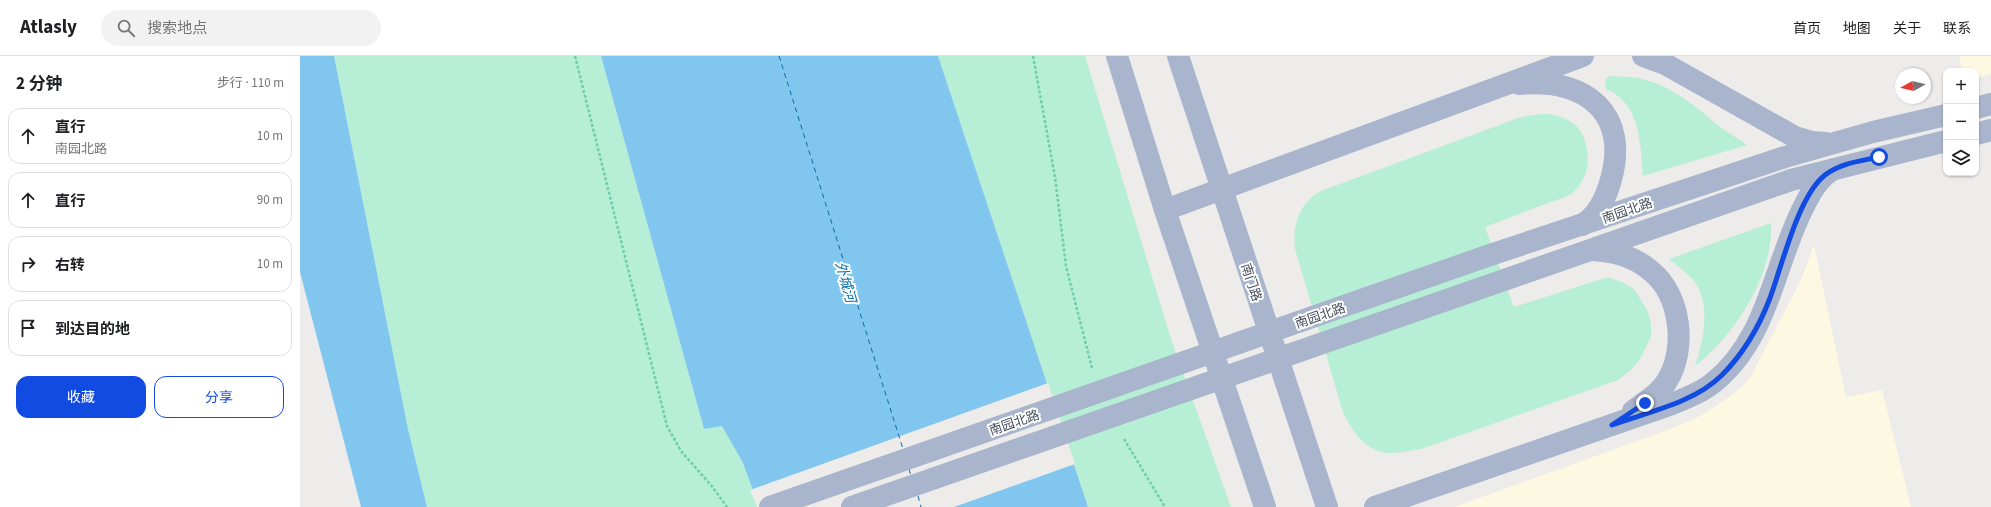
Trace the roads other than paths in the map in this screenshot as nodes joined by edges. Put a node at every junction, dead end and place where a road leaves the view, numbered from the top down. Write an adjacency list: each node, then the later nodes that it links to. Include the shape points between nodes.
1 (1117, 56): 15 (main road)
2 (1178, 56): 14 (main road, 南门路)
3 (1583, 56): 5 (main road)
4 (1643, 56): 12 (main road, via 1665,64 1795,137 1812,142)
5 (1500, 88): 14 (main road); 16 (main road, via 1537,83 1570,87 1591,99 1609,119 1615,146 1613,173 1604,200 1590,220)
6 (1991, 104): 7 (main road)
7 (1979, 107)
8 (1943, 116): 12 (main road, 南园北路)
9 (1991, 130): 10 (main road)
10 (1979, 133)
11 (1943, 142): 13 (main road, 南园北路)
12 (1832, 143): 16 (main road, 南园北路)
13 (1841, 166): 17 (main road, 南园北路, via 1791,180); 18 (main road, via 1821,178 1808,199 1759,323 1744,349 1722,375 1689,397)
14 (1222, 189): 15 (main road); 22 (main road, 南门路)
15 (1165, 210): 21 (main road)
16 (1578, 227): 19 (main road, 南园北路, via 1487,256)
17 (1586, 250): 18 (main road, via 1619,254 1643,264 1653,272 1668,293 1677,322 1677,355 1667,381 1645,403); 20 (main road, 南园北路)
18 (1612, 425): 23 (main road)
19 (770, 507)
20 (852, 507)
21 (1265, 507)
22 (1327, 507)
23 (1375, 507)

